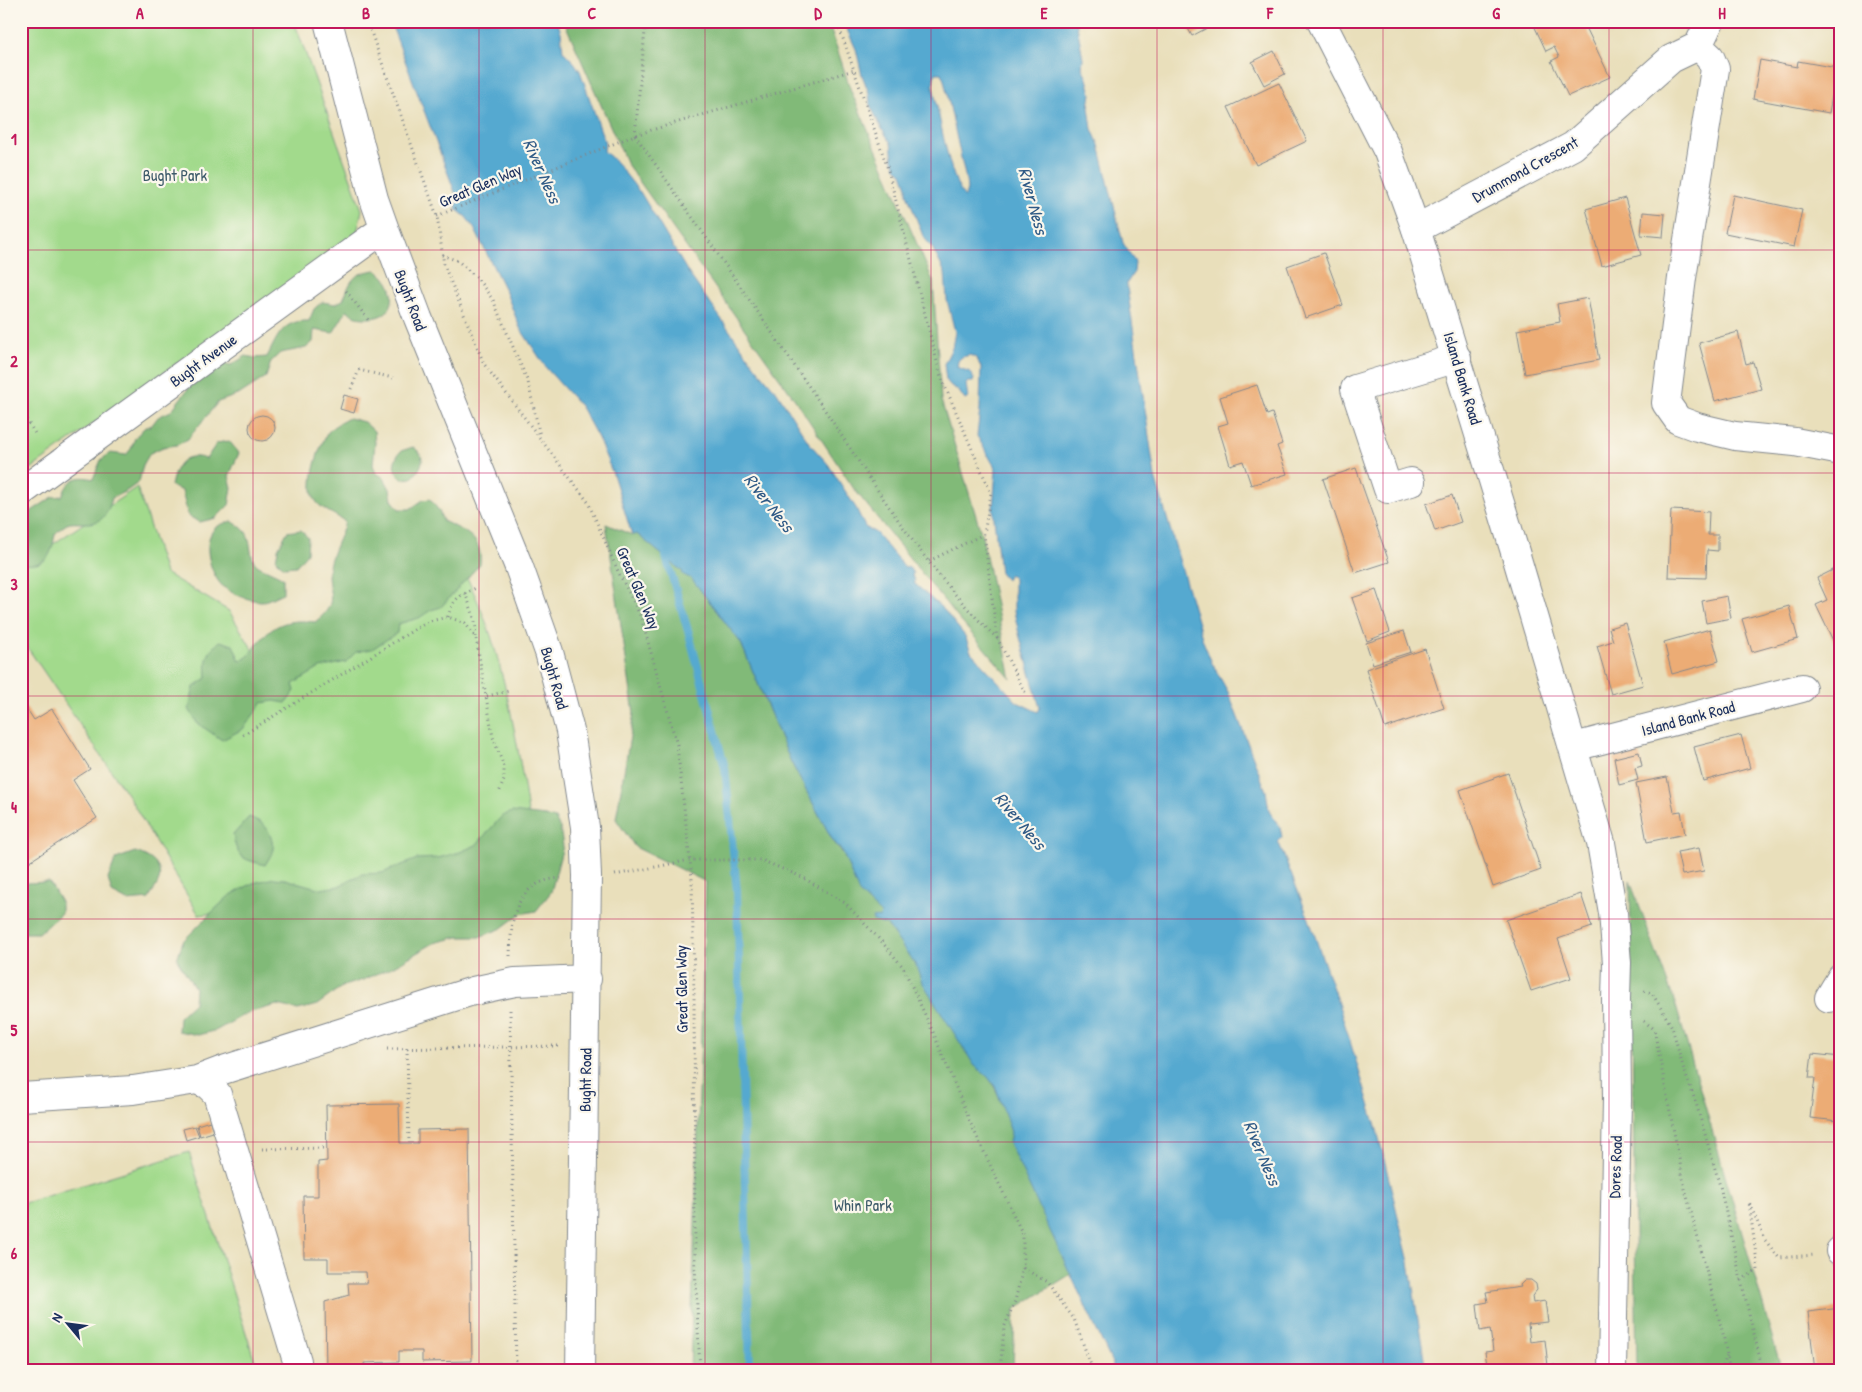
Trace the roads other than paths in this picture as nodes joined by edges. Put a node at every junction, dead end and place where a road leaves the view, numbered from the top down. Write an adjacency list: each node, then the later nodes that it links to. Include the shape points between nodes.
1 (328, 21): 6 (street, Bught Road)
2 (1321, 21): 5 (street, Island Bank Road, via 1388,152)
3 (1710, 21): 4 (street)
4 (1698, 46): 5 (street, Drummond Crescent, via 1671,59 1573,146); 8 (street, via 1710,57 1715,69 1666,403 1678,420 1697,427 1735,436)
5 (1416, 229): 7 (street, Island Bank Road)
6 (385, 230): 10 (street, Bught Avenue); 13 (street, Bught Road, via 519,567 549,652 570,731 585,827)
7 (1457, 358): 9 (street, via 1355,389 1388,489); 12 (street, Island Bank Road)
8 (1841, 451)
9 (1411, 482)
10 (21, 492)
11 (1802, 688): 12 (street, Island Bank Road)
12 (1574, 747): 14 (street, Island Bank Road, via 1601,843 1613,913)
13 (587, 979): 15 (street, via 516,982 473,992); 18 (street, Bught Road)
14 (1616, 982): 19 (street, Dores Road)
15 (197, 1080): 16 (street, via 133,1090); 17 (street, via 217,1094)
16 (21, 1097)
17 (297, 1361)
18 (580, 1371)
19 (1612, 1371)

